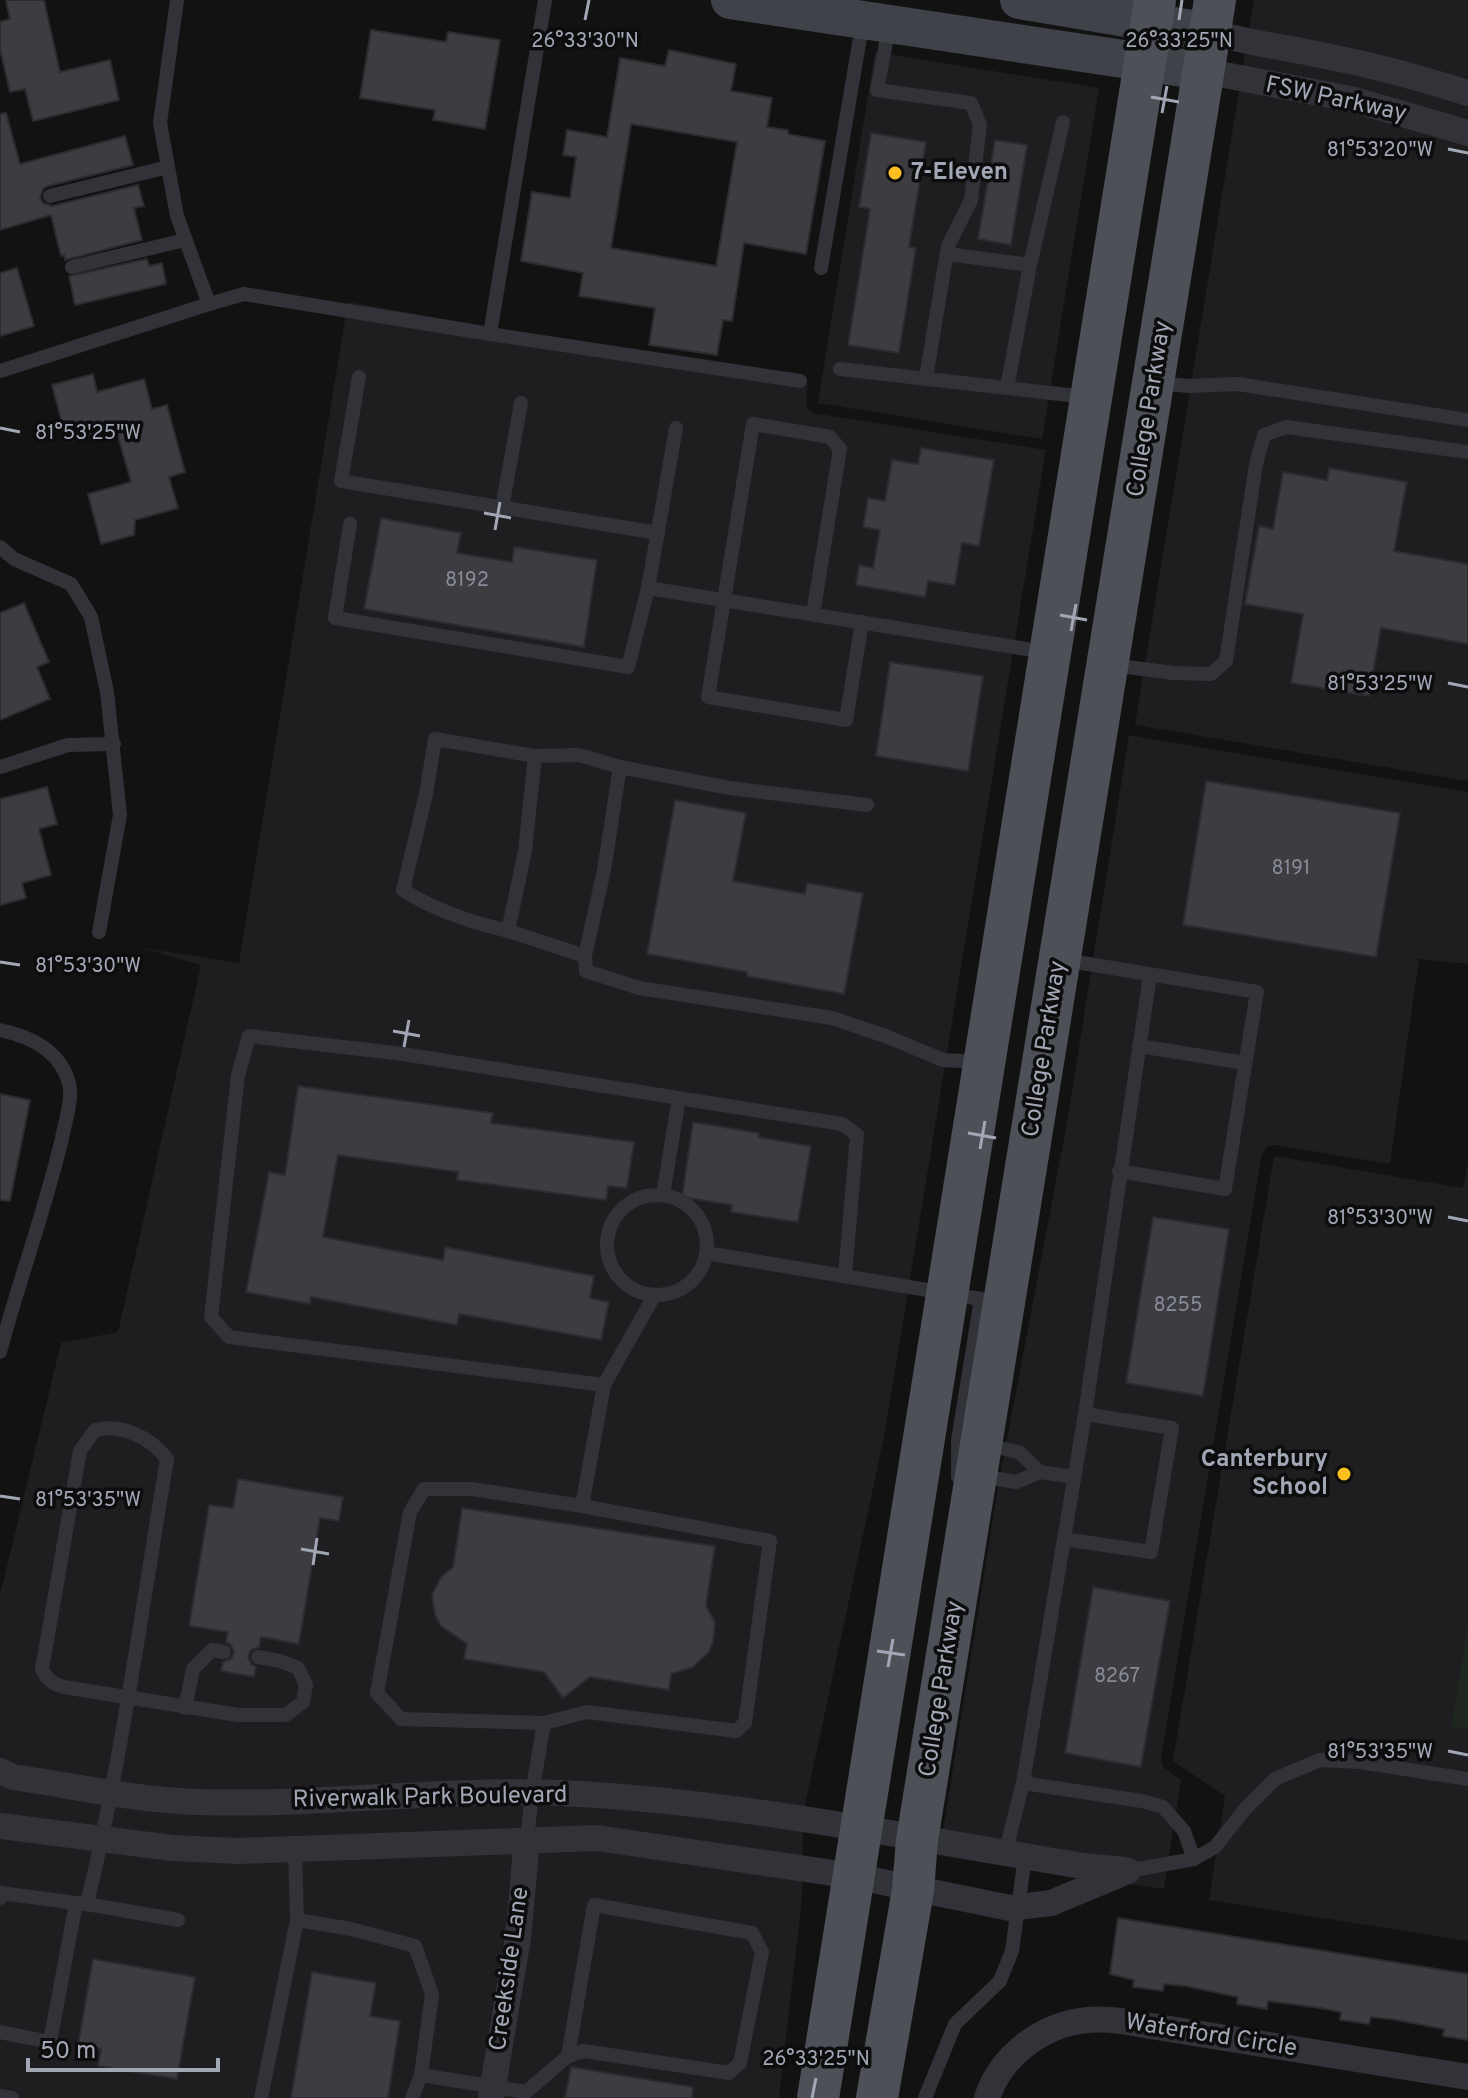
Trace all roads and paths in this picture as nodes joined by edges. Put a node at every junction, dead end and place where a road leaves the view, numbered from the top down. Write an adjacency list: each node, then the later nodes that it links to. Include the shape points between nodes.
1 (177, 0): 11 (lane, via 160,123)
2 (545, 0): 19 (lane)
3 (730, 0): 5 (street)
4 (1019, 0): 6 (street)
5 (860, 15): 6 (street); 14 (lane, via 877,90 971,103 980,125 971,200); 17 (lane)
6 (1150, 27): 7 (street); 28 (main road)
7 (1209, 34): 8 (street, FSW Parkway, via 1346,60); 10 (street, FSW Parkway, via 1351,99); 25 (main road, College Parkway)
8 (1468, 93)
9 (1063, 122): 15 (lane)
10 (1468, 133)
11 (168, 167): 12 (lane); 13 (lane)
12 (50, 196)
13 (185, 240): 16 (lane); 18 (lane)
14 (947, 254): 15 (lane); 23 (lane)
15 (1030, 265): 26 (lane)
16 (72, 267)
17 (821, 268)
18 (209, 304): 19 (lane, via 244,294); 21 (lane)
19 (490, 334): 24 (lane)
20 (840, 369): 23 (lane)
21 (0, 371)
22 (359, 377): 32 (lane, via 341,481)
23 (926, 378): 26 (lane)
24 (800, 381)
25 (1154, 383): 29 (lane, via 1238,384); 41 (main road, College Parkway)
26 (1007, 388): 28 (lane)
27 (521, 403): 32 (lane)
28 (1088, 417): 40 (main road); 41 (main road, via 1095,499 1076,620 1085,648)
29 (1468, 420)
30 (676, 428): 34 (lane)
31 (1468, 452): 41 (lane, via 1286,427 1264,435 1226,661 1211,674)
32 (502, 508): 34 (lane)
33 (350, 524): 36 (lane, via 335,618 628,667)
34 (658, 533): 36 (lane)
35 (0, 547): 42 (lane, via 14,559 71,584 91,617)
36 (648, 588): 37 (lane)
37 (725, 600): 38 (lane); 38 (lane, via 753,424 830,437 840,449); 39 (lane, via 708,697 846,720)
38 (813, 614): 39 (lane)
39 (862, 622): 40 (lane)
40 (1049, 653): 54 (main road)
41 (1108, 665): 50 (main road, College Parkway)
42 (114, 744): 44 (lane, via 68,745); 48 (lane, via 120,815)
43 (535, 756): 45 (lane, via 579,755); 47 (lane, via 525,851); 47 (lane, via 435,739 403,890 468,922)
44 (0, 767)
45 (620, 767): 46 (lane, via 730,788); 49 (lane)
46 (867, 805)
47 (508, 931): 49 (lane)
48 (99, 932)
49 (585, 956): 54 (lane, via 586,971 639,988 832,1018 943,1060)
50 (1059, 959): 51 (lane); 67 (main road, College Parkway)
51 (1150, 975): 53 (lane); 55 (lane, via 1257,992)
52 (0, 1030): 63 (lane, via 44,1046 61,1064 70,1086 47,1202)
53 (1139, 1046): 55 (lane); 57 (lane)
54 (984, 1062): 61 (main road)
55 (1245, 1063): 57 (lane, via 1225,1189)
56 (679, 1098): 58 (lane); 60 (lane, via 842,1124 857,1135); 64 (lane, via 403,1054 249,1036 238,1075 211,1317 229,1337)
57 (1119, 1171): 65 (lane)
58 (663, 1195): 59 (lane, via 678,1199 696,1215 706,1237); 62 (lane, via 646,1196 619,1212 607,1241 614,1272 625,1284)
59 (706, 1253): 60 (lane); 62 (lane, via 694,1279)
60 (845, 1276): 61 (lane)
61 (947, 1292): 67 (lane, via 981,1299 958,1440); 82 (main road)
62 (654, 1296): 64 (lane)
63 (0, 1352)
64 (604, 1385): 69 (lane)
65 (1085, 1414): 68 (lane); 70 (lane, via 1172,1428 1154,1537 1151,1552)
66 (1040, 1472): 67 (lane, via 1016,1482); 67 (lane, via 1019,1452); 68 (lane)
67 (969, 1476): 85 (main road, College Parkway, via 958,1589)
68 (1074, 1477): 70 (lane)
69 (582, 1506): 75 (lane, via 472,1489 424,1489 410,1512 377,1693 401,1719); 75 (lane, via 770,1541 745,1723 736,1731 587,1712)
70 (1064, 1539): 78 (lane)
71 (224, 1652): 74 (lane, via 212,1650 193,1669)
72 (258, 1657): 74 (lane, via 298,1668 306,1685 303,1702 286,1715)
73 (126, 1698): 73 (lane, via 167,1459 153,1444 112,1427 95,1430 80,1451 42,1669 54,1684); 74 (lane); 79 (lane)
74 (185, 1708)
75 (544, 1723): 80 (lane)
76 (0, 1771): 79 (street, Riverwalk Park Boulevard)
77 (1468, 1779): 88 (lane, via 1320,1760 1275,1779 1215,1847)
78 (1023, 1783): 87 (lane); 88 (lane, via 1163,1807 1184,1831)
79 (110, 1792): 80 (street, Riverwalk Park Boulevard, via 196,1802); 83 (lane)
80 (532, 1793): 82 (street, Riverwalk Park Boulevard, via 621,1797); 84 (lane)
81 (0, 1826): 83 (street, Riverwalk Park Boulevard)
82 (860, 1829): 85 (street, Riverwalk Park Boulevard); 90 (main road)
83 (103, 1839): 86 (street, Riverwalk Park Boulevard, via 172,1848); 93 (lane)
84 (527, 1840): 86 (street, Riverwalk Park Boulevard); 90 (street, Riverwalk Park Boulevard, via 628,1841); 101 (street, Creekside Lane, via 518,1938)
85 (917, 1840): 87 (street, Riverwalk Park Boulevard); 91 (main road, College Parkway)
86 (295, 1849): 96 (lane)
87 (1015, 1855): 89 (street, Riverwalk Park Boulevard); 94 (lane)
88 (1194, 1859): 89 (lane)
89 (1128, 1871): 94 (street, Riverwalk Park Boulevard, via 1051,1903)
90 (853, 1876): 91 (street, Riverwalk Park Boulevard); 106 (main road)
91 (913, 1890): 94 (street, Riverwalk Park Boulevard); 107 (main road, College Parkway)
92 (0, 1898): 93 (lane, via 1,1893)
93 (82, 1904): 95 (lane); 97 (lane, via 50,2042)
94 (1019, 1906): 108 (lane, via 1012,1951 1000,1981 955,2024)
95 (178, 1920)
96 (297, 1920): 99 (lane, via 415,1946 432,1994); 104 (lane)
97 (0, 2032)
98 (568, 2056): 98 (lane, via 584,2051 729,2073 740,2063 762,1952 752,1933 594,1905); 101 (lane, via 526,2092)
99 (421, 2075): 101 (lane); 105 (lane)
100 (1468, 2077): 109 (street, Waterford Circle, via 1089,2020 1033,2038 1006,2061)
101 (492, 2093)
102 (0, 2096): 103 (lane)
103 (12, 2098)
104 (261, 2098)
105 (412, 2098)
106 (818, 2098)
107 (877, 2098)
108 (925, 2098)
109 (987, 2098)

